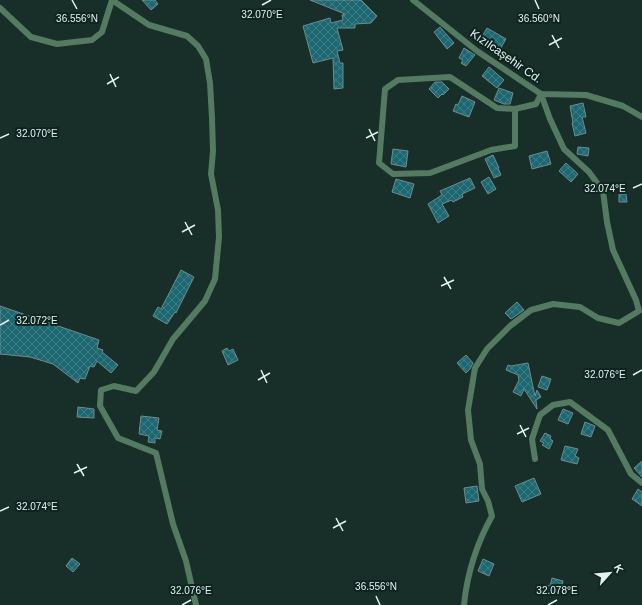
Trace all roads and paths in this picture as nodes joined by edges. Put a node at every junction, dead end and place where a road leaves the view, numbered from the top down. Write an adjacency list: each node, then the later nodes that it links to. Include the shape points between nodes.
1 (112, 0): 3 (street, via 102,32 92,40 57,44 32,37); 9 (street, via 149,25 187,36 198,46 206,59 210,83 213,151 211,174 218,210 219,237 215,279 205,301 173,339 154,372 136,392 114,386 101,390 100,406 118,438 156,453)
2 (413, 0): 4 (street, Kızılcaşehir Cd., via 477,51)
3 (0, 8)
4 (541, 94): 5 (street, via 536,104); 6 (street, Kızılcaşehir Cd., via 586,95 623,106); 10 (street, via 564,149 590,172 603,191 613,250 639,311 619,323 598,318 580,307 553,304 531,310 487,349 475,368 468,410 472,440 480,464 482,489 492,516 482,535)
5 (515, 110): 5 (street, via 497,108 450,77 398,80 385,89 379,163 393,174 430,173 490,150 515,146)
6 (642, 117)
7 (535, 459): 8 (street, via 532,438 540,415 553,406 570,402 608,430 631,474)
8 (642, 483)
9 (196, 605)
10 (464, 605)

